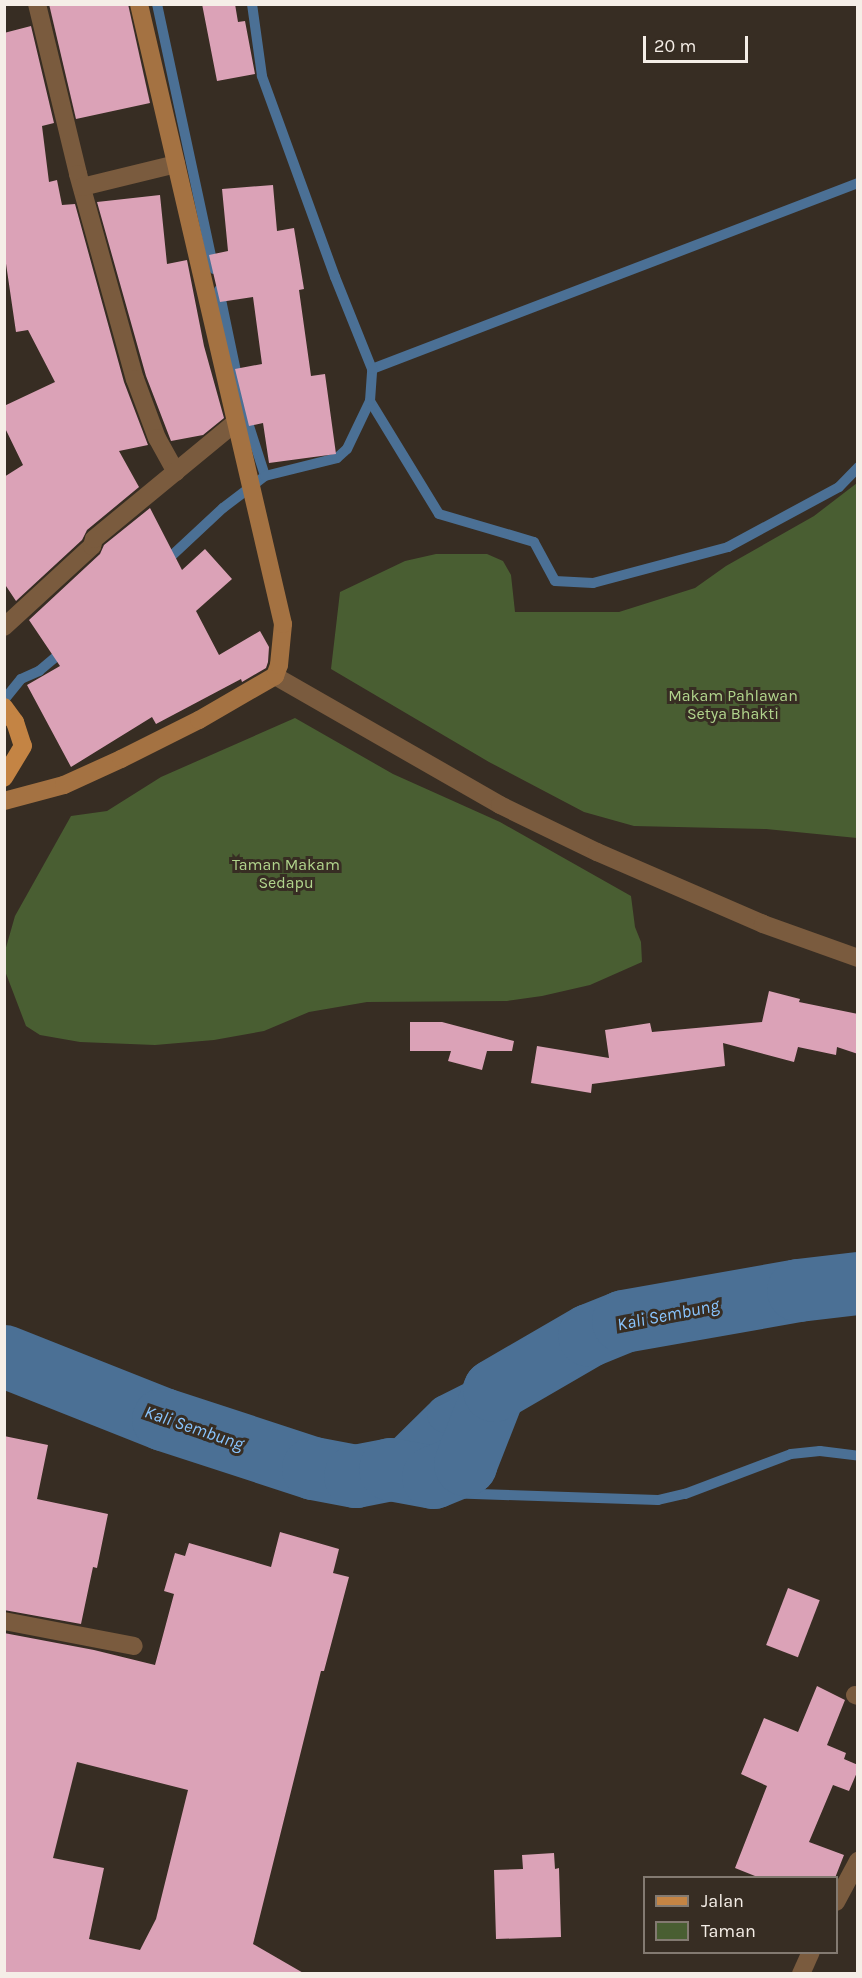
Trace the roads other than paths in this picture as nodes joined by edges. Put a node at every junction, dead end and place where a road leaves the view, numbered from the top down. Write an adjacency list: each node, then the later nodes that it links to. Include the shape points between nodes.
1 (38, 4): 4 (street)
2 (139, 4): 3 (street)
3 (176, 164): 4 (street); 5 (street)
4 (80, 181): 6 (street, via 135,379 157,438)
5 (236, 423): 6 (street); 8 (street, via 283,624)
6 (176, 472): 7 (street, via 94,539 92,546)
7 (4, 627)
8 (275, 676): 11 (street, via 121,759 64,785); 12 (street, via 510,810 763,924)
9 (4, 707): 10 (main road, via 15,722 23,746)
10 (4, 778)
11 (4, 801)
12 (858, 958)
13 (4, 1621): 14 (street)
14 (134, 1646)
15 (858, 1861): 16 (street)
16 (838, 1900)
17 (811, 1954): 18 (street)
18 (801, 1974)

